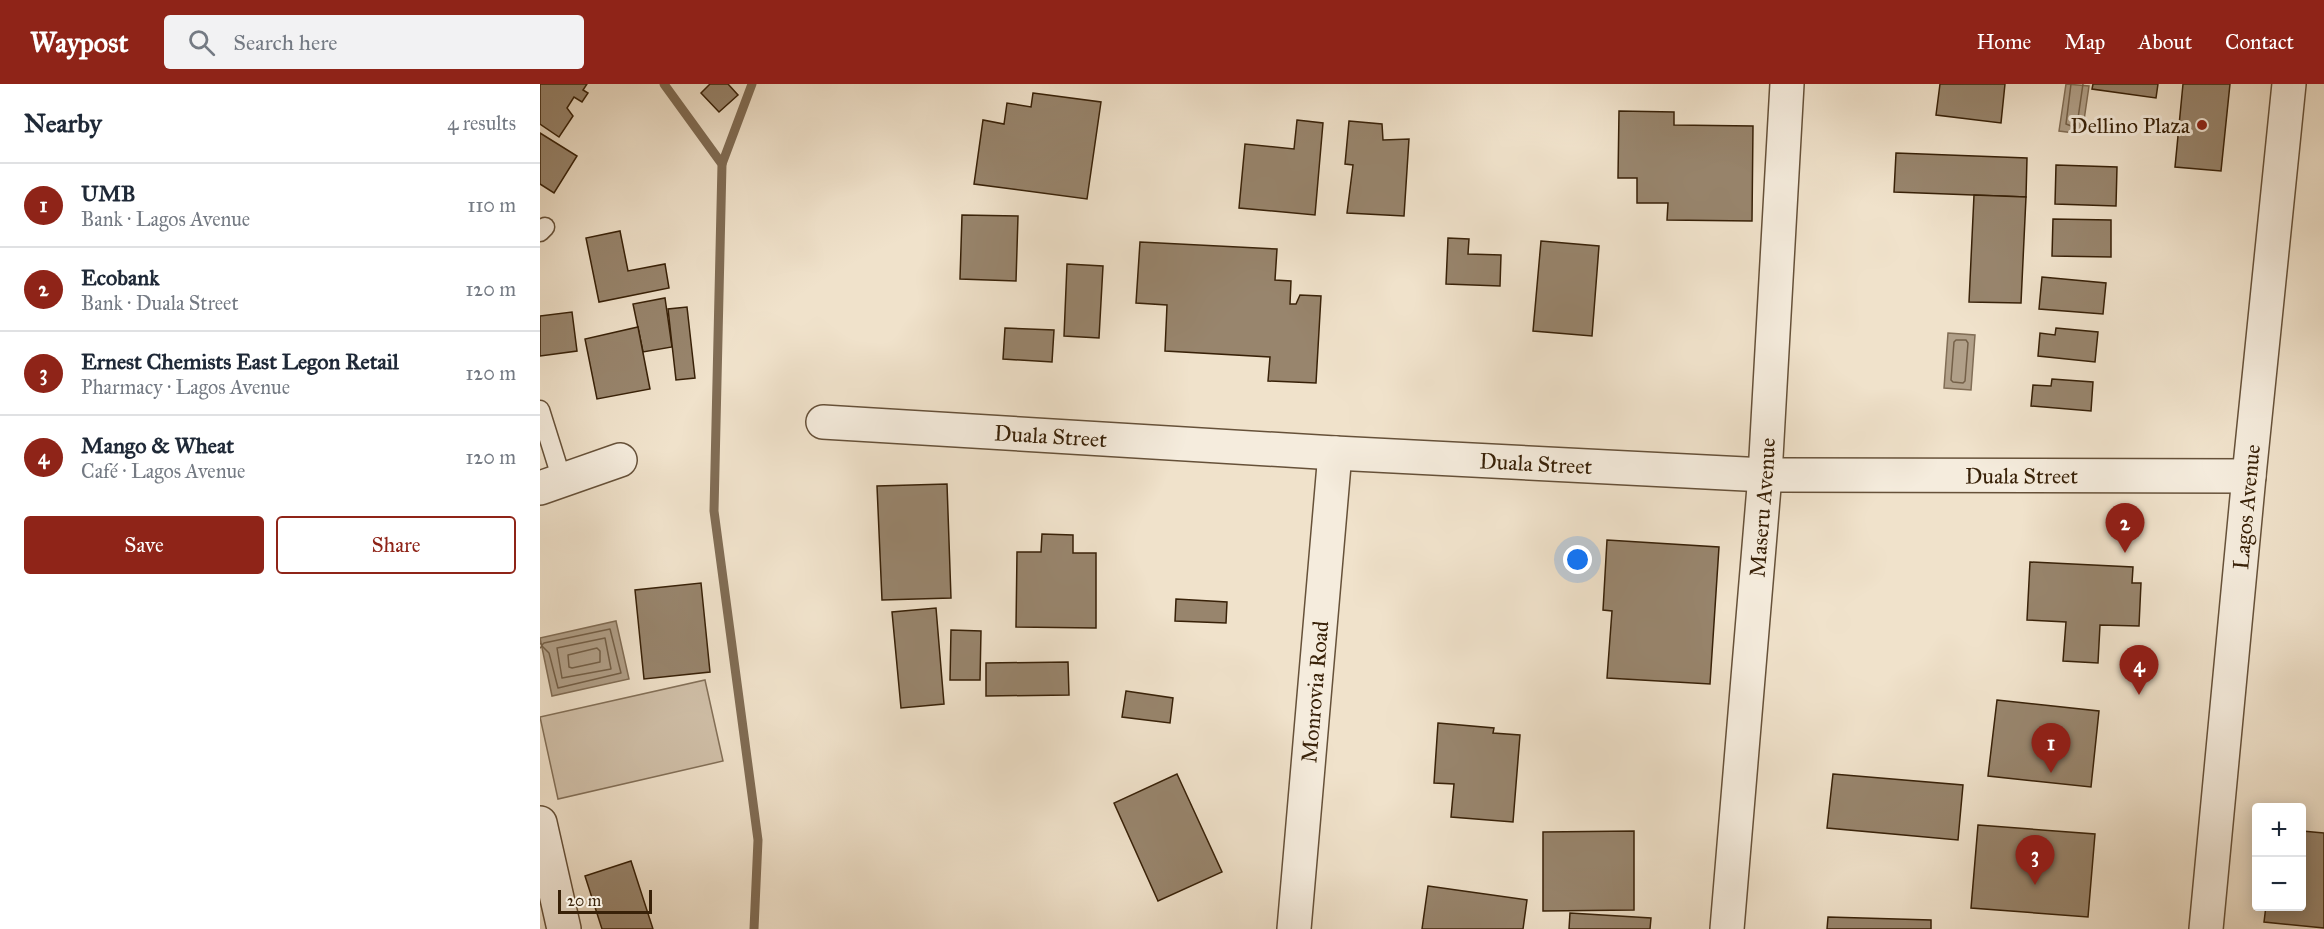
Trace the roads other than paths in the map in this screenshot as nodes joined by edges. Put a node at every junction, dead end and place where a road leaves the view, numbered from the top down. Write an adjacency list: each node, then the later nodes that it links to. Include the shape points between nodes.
1 (1787, 84): 7 (street, Maseru Avenue)
2 (2289, 84): 8 (street, Lagos Avenue)
3 (540, 410): 9 (lane)
4 (823, 422): 5 (street, Duala Street)
5 (1335, 453): 7 (street, Duala Street); 12 (street, Monrovia Road)
6 (620, 460): 9 (street)
7 (1765, 475): 8 (street, Duala Street); 13 (street, Maseru Avenue)
8 (2249, 476): 14 (street, Lagos Avenue)
9 (551, 484)
10 (540, 823): 11 (street)
11 (564, 929)
12 (1294, 929)
13 (1727, 929)
14 (2206, 929)

